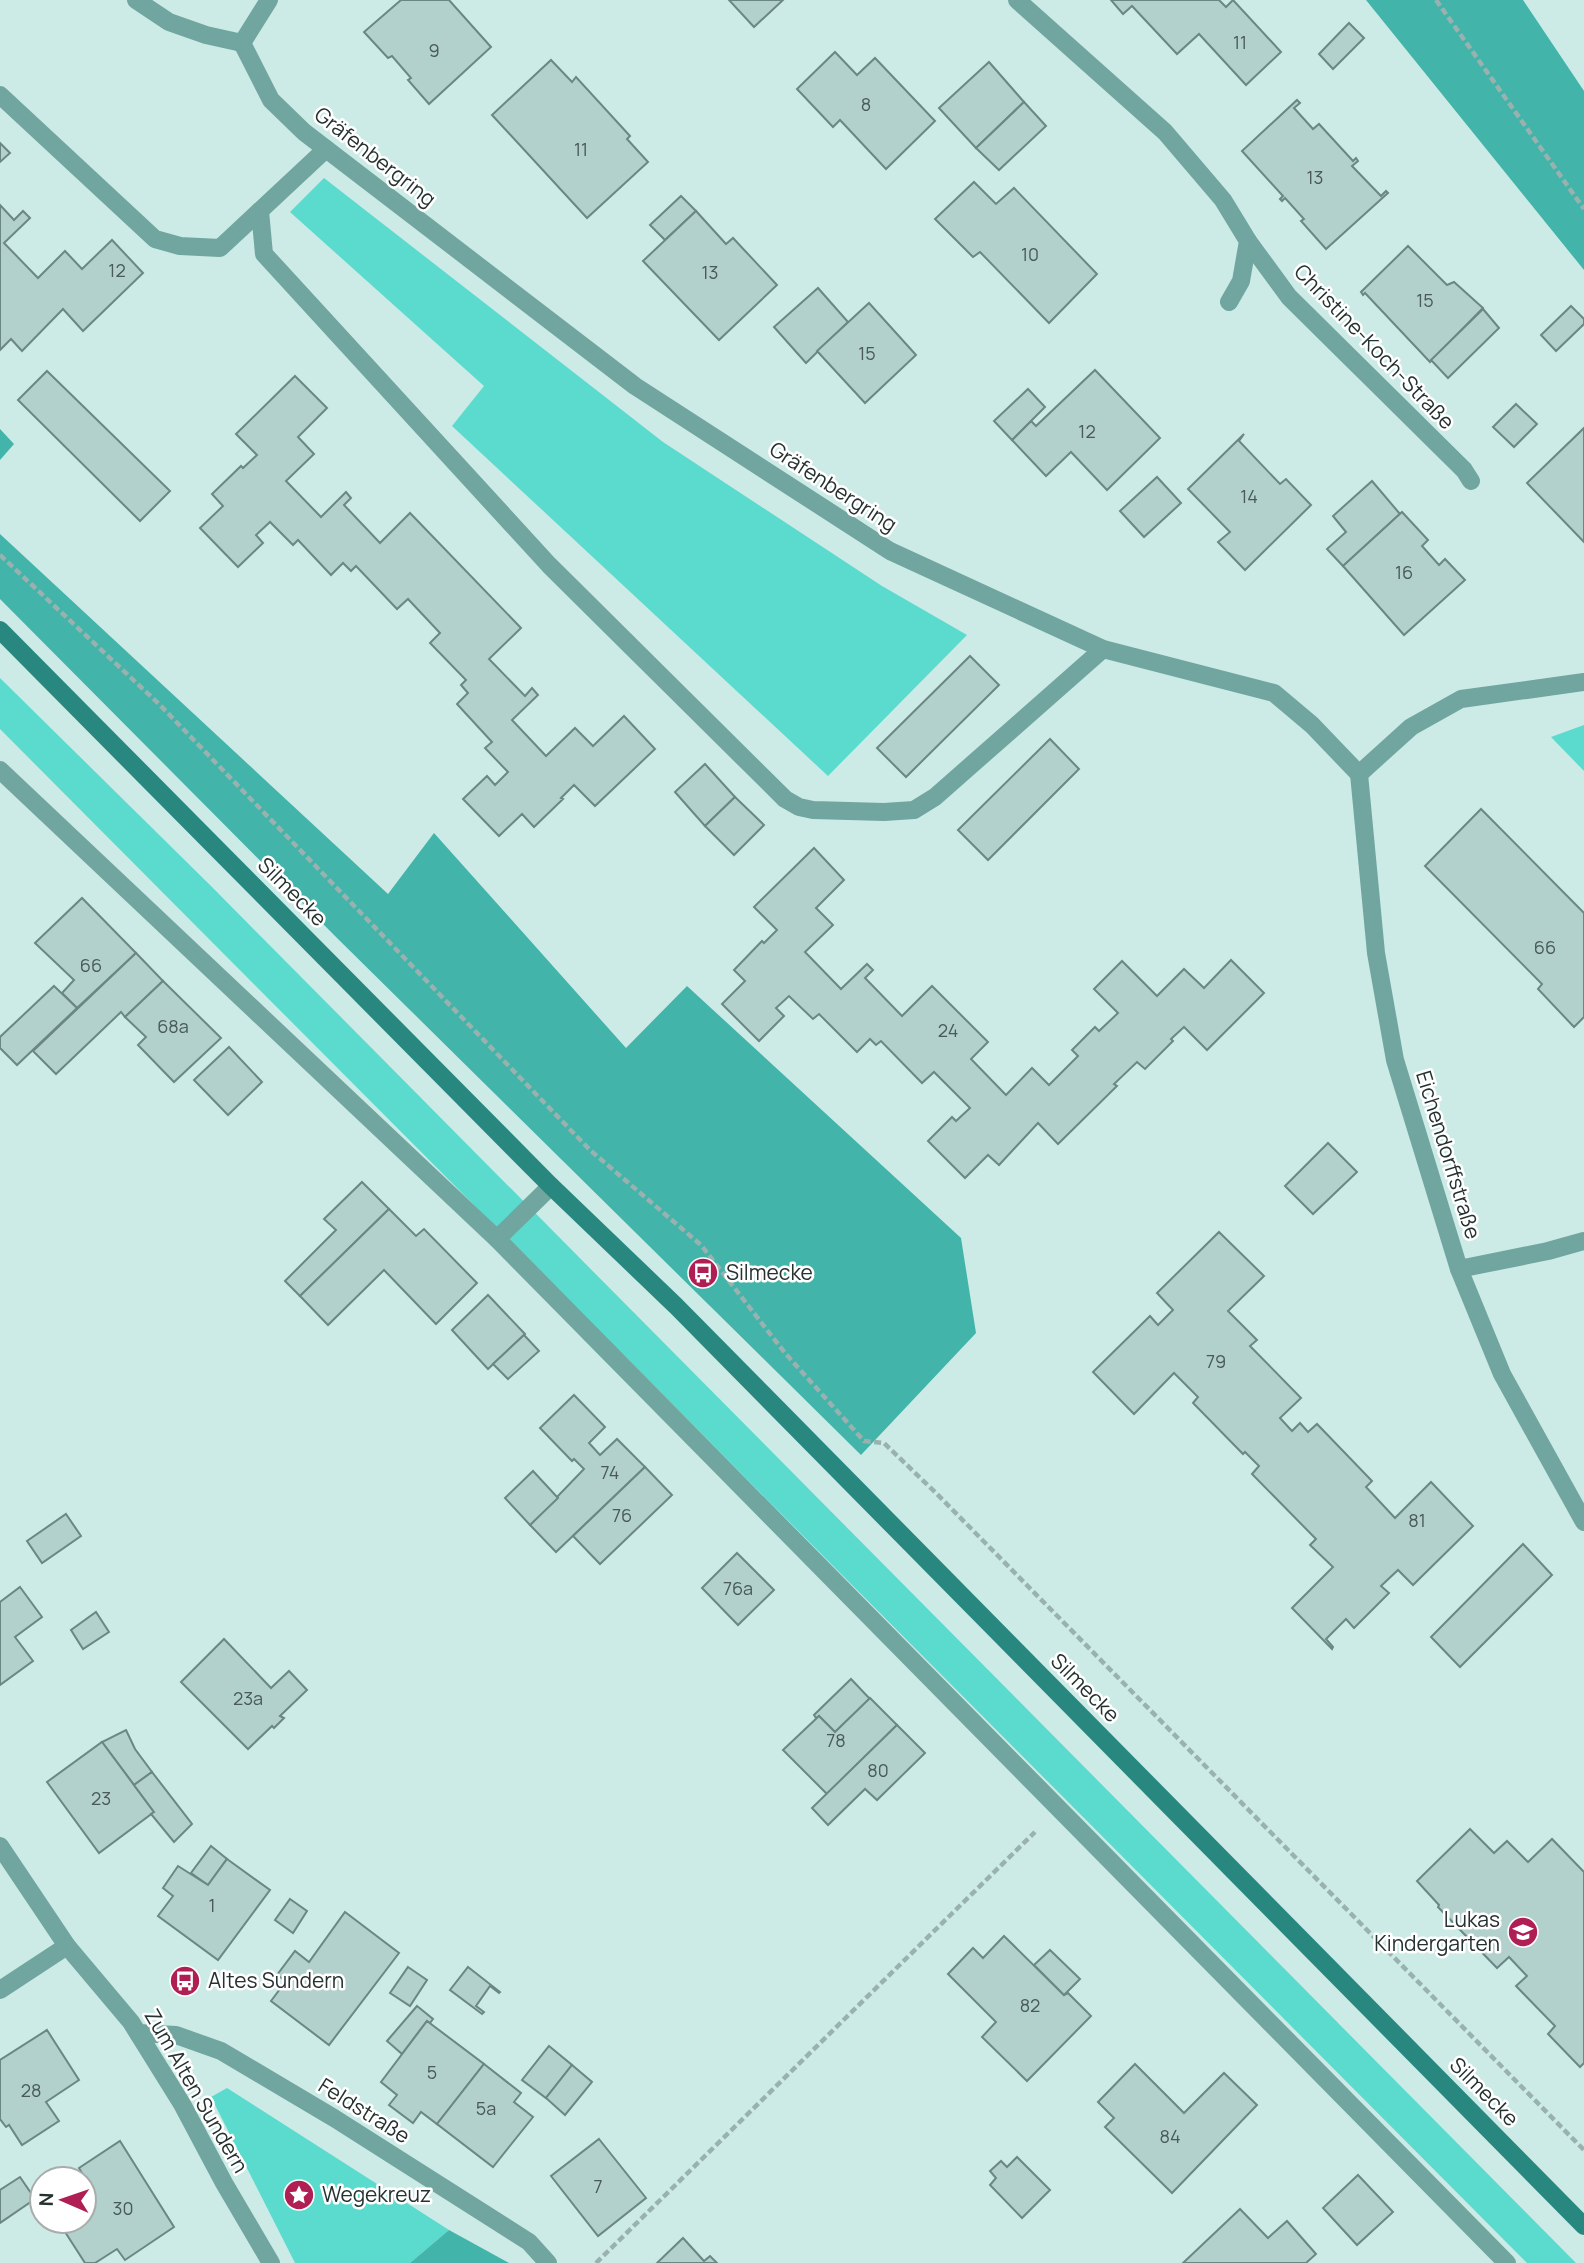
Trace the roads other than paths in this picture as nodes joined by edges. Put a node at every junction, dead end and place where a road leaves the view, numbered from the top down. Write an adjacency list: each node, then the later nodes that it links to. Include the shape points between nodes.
1 (136, 0): 4 (street, via 169,22)
2 (269, 0): 4 (street)
3 (1017, 0): 8 (street, Christine-Koch-Straße, via 1165,132 1223,200)
4 (242, 43): 6 (street, Gräfenbergring, via 271,100)
5 (0, 95): 7 (street, via 155,239 180,246 220,248)
6 (326, 149): 7 (street); 12 (street, Gräfenbergring, via 635,386 890,551)
7 (260, 211): 12 (street, via 264,254 549,565 785,799 799,807 914,810 935,797)
8 (1248, 241): 9 (street, via 1241,281); 10 (street, Christine-Koch-Straße, via 1289,297)
9 (1229, 302)
10 (1471, 481)
11 (0, 630): 16 (main road, Silmecke)
12 (1103, 649): 15 (street, Gräfenbergring, via 1274,693)
13 (1584, 682): 15 (street, via 1461,698 1411,727)
14 (0, 770): 17 (street)
15 (1359, 774): 19 (street, Eichendorffstraße, via 1376,953 1395,1060)
16 (551, 1186): 17 (street); 25 (main road, Silmecke, via 676,1306)
17 (497, 1239): 28 (street)
18 (1584, 1241): 19 (street)
19 (1459, 1269): 20 (street, Eichendorffstraße, via 1502,1374)
20 (1584, 1522)
21 (0, 1846): 22 (street, Zum Alten Sundern)
22 (67, 1945): 23 (street); 24 (street, Zum Alten Sundern)
23 (0, 1990)
24 (138, 2033): 26 (street, Zum Alten Sundern); 27 (street, Feldstraße, via 176,2035 221,2051 529,2242)
25 (1584, 2226)
26 (271, 2263)
27 (548, 2263)
28 (1507, 2263)

